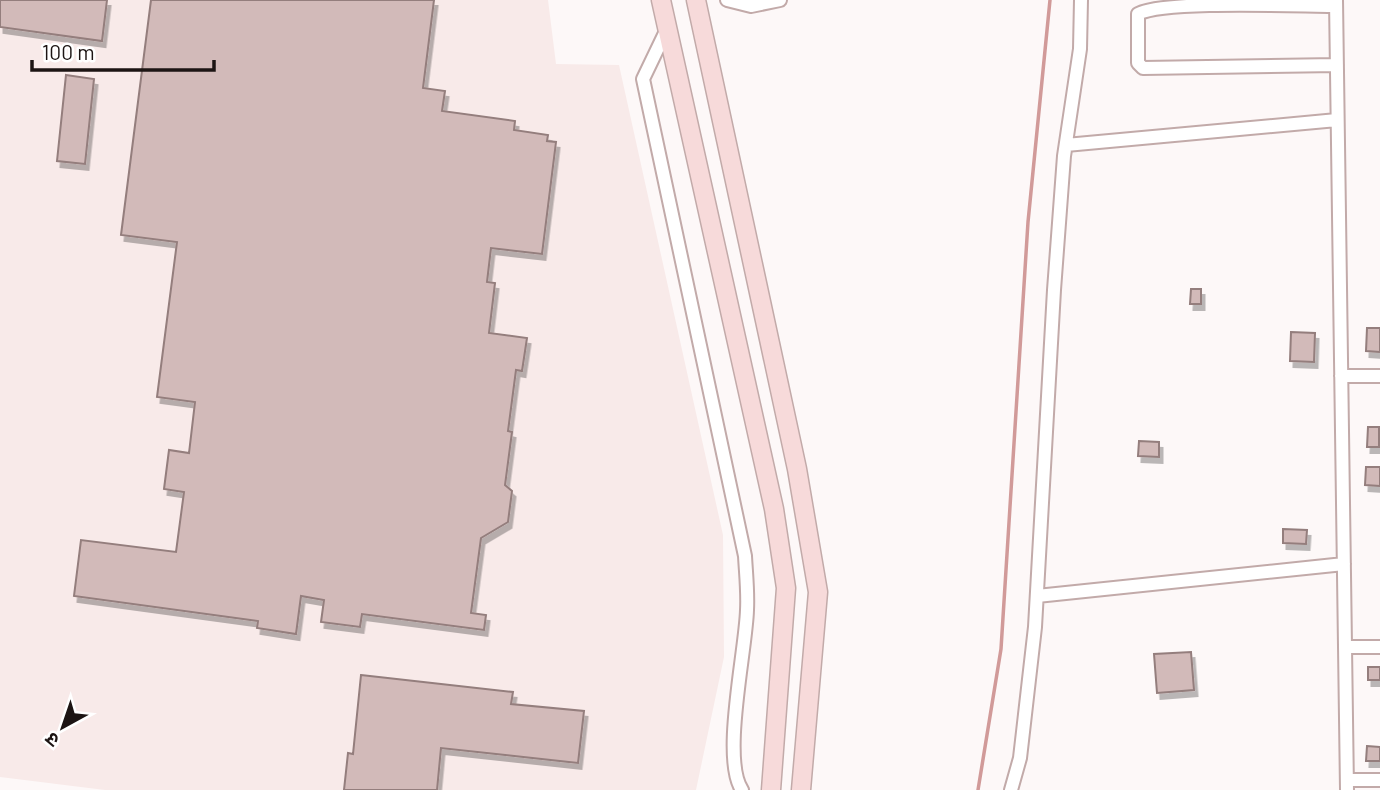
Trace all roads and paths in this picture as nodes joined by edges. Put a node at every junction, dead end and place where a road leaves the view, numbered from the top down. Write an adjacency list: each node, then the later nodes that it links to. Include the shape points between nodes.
1 (661, 0): 7 (main road)
2 (696, 0): 21 (main road, via 797,469 818,592)
3 (727, 0): 4 (street, via 751,6)
4 (780, 0)
5 (1081, 0): 10 (street, via 1080,48)
6 (1336, 3): 8 (street); 8 (street, via 1187,4 1144,10 1138,14 1137,24 1138,63 1143,68)
7 (667, 29): 19 (street, via 643,79 745,556 747,610 733,751); 20 (main road, via 774,509 786,588)
8 (1336, 65): 9 (street)
9 (1337, 120): 10 (street); 11 (street)
10 (1066, 145): 14 (street)
11 (1341, 376): 12 (street); 13 (street)
12 (1380, 376)
13 (1344, 564): 14 (street); 15 (street)
14 (1037, 596): 22 (street, via 1020,758)
15 (1345, 647): 16 (street); 18 (street)
16 (1380, 647)
17 (1380, 780): 18 (street)
18 (1347, 785)
19 (742, 790)
20 (771, 790)
21 (801, 790)
22 (1011, 790)

